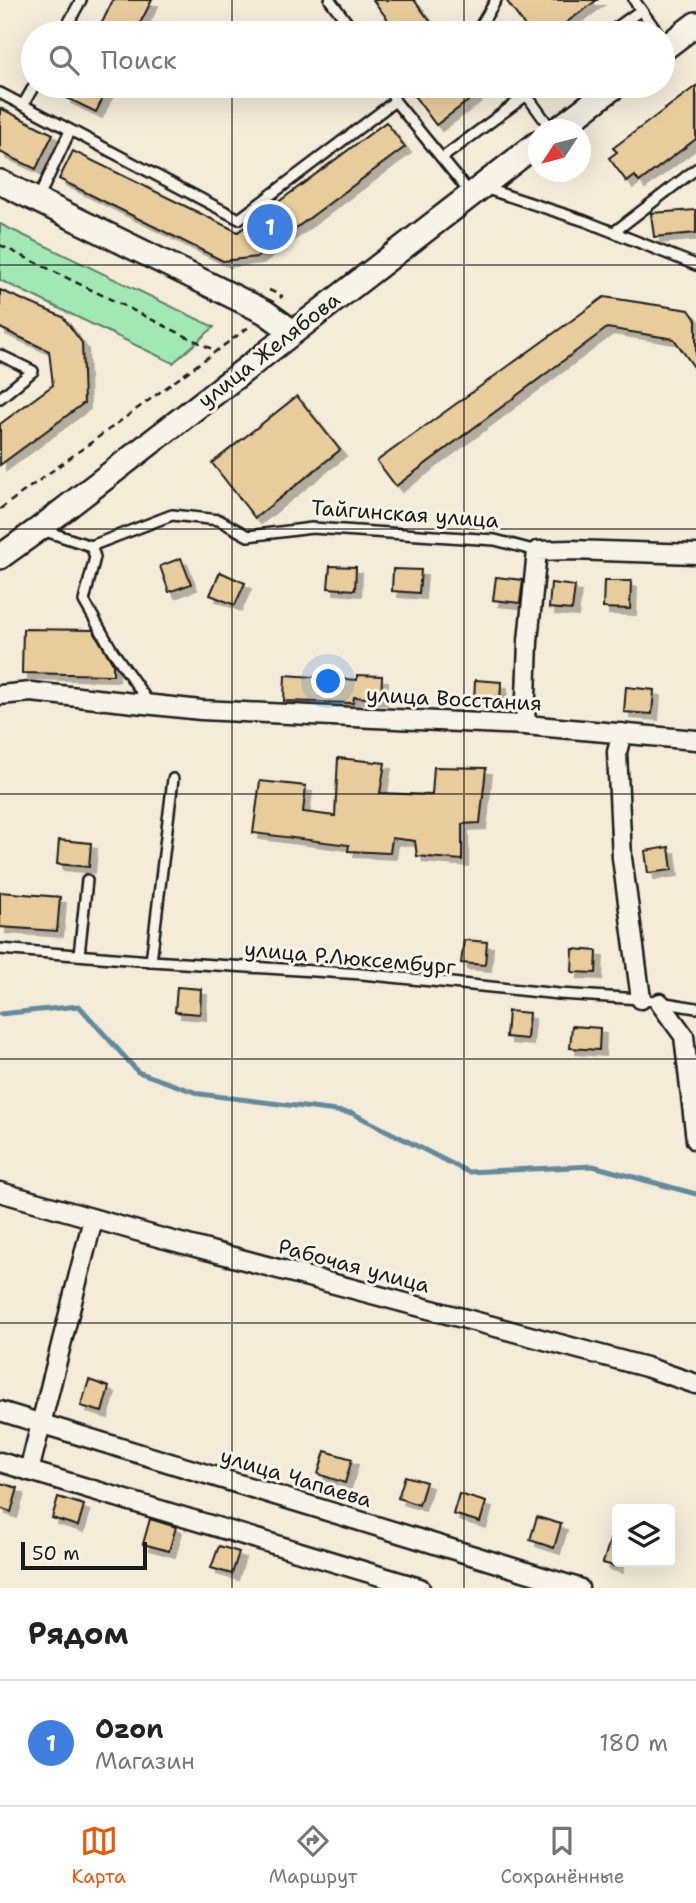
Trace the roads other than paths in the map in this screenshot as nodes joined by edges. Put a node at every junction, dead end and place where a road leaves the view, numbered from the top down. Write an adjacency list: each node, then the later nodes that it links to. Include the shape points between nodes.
1 (81, 0): 6 (lane)
2 (330, 0): 7 (lane)
3 (496, 0): 8 (lane)
4 (634, 0): 5 (lane)
5 (641, 9): 9 (lane); 10 (lane)
6 (70, 21)
7 (346, 21)
8 (483, 21)
9 (625, 21)
10 (649, 21)
11 (696, 24): 12 (street)
12 (675, 35)
13 (0, 93): 20 (lane)
14 (27, 98): 20 (lane)
15 (394, 98): 19 (lane)
16 (523, 98): 25 (lane)
17 (529, 98): 21 (lane)
18 (598, 98): 22 (street)
19 (395, 101): 23 (lane, via 239,219); 25 (lane)
20 (23, 105): 23 (lane)
21 (546, 119)
22 (569, 119)
23 (70, 131): 29 (lane)
24 (528, 152): 28 (street, улица Желябова)
25 (442, 158): 28 (lane)
26 (696, 169): 30 (lane)
27 (0, 182): 29 (street)
28 (477, 191): 30 (lane); 32 (street, улица Желябова)
29 (37, 200): 32 (street, via 265,312)
30 (614, 232): 31 (lane)
31 (696, 265)
32 (293, 332): 35 (street, улица Желябова)
33 (0, 355): 34 (lane, via 33,370)
34 (0, 398)
35 (39, 529): 36 (lane); 38 (street, улица Желябова)
36 (91, 546): 37 (lane, Тайгинская улица, via 172,516 219,520 248,536 312,528 495,540); 41 (lane, via 94,557 84,600)
37 (537, 551): 39 (street, Тайгинская улица); 42 (street)
38 (1, 553)
39 (696, 554)
40 (0, 695): 41 (street, улица Восстания, via 31,692)
41 (150, 705): 42 (street, улица Восстания)
42 (525, 724): 43 (street, улица Восстания)
43 (622, 733): 44 (street, улица Восстания); 50 (street, via 617,752 622,858)
44 (696, 740)
45 (173, 779): 49 (lane)
46 (87, 880): 48 (lane)
47 (0, 948): 48 (lane, улица Р.Люксембург)
48 (79, 955): 49 (lane, улица Р.Люксембург)
49 (151, 961): 50 (lane, улица Р.Люксембург)
50 (641, 999): 51 (lane, улица Р.Люксембург)
51 (660, 1003): 52 (lane, улица Р.Люксембург); 53 (street, via 684,1035)
52 (696, 1008)
53 (696, 1140)
54 (0, 1192): 55 (street, Рабочая улица)
55 (93, 1219): 56 (street, Рабочая улица); 58 (street)
56 (696, 1384)
57 (0, 1411): 58 (street, улица Чапаева)
58 (40, 1423): 60 (street); 62 (street, улица Чапаева)
59 (0, 1462): 60 (street)
60 (29, 1471): 61 (street)
61 (421, 1588)
62 (579, 1588)

